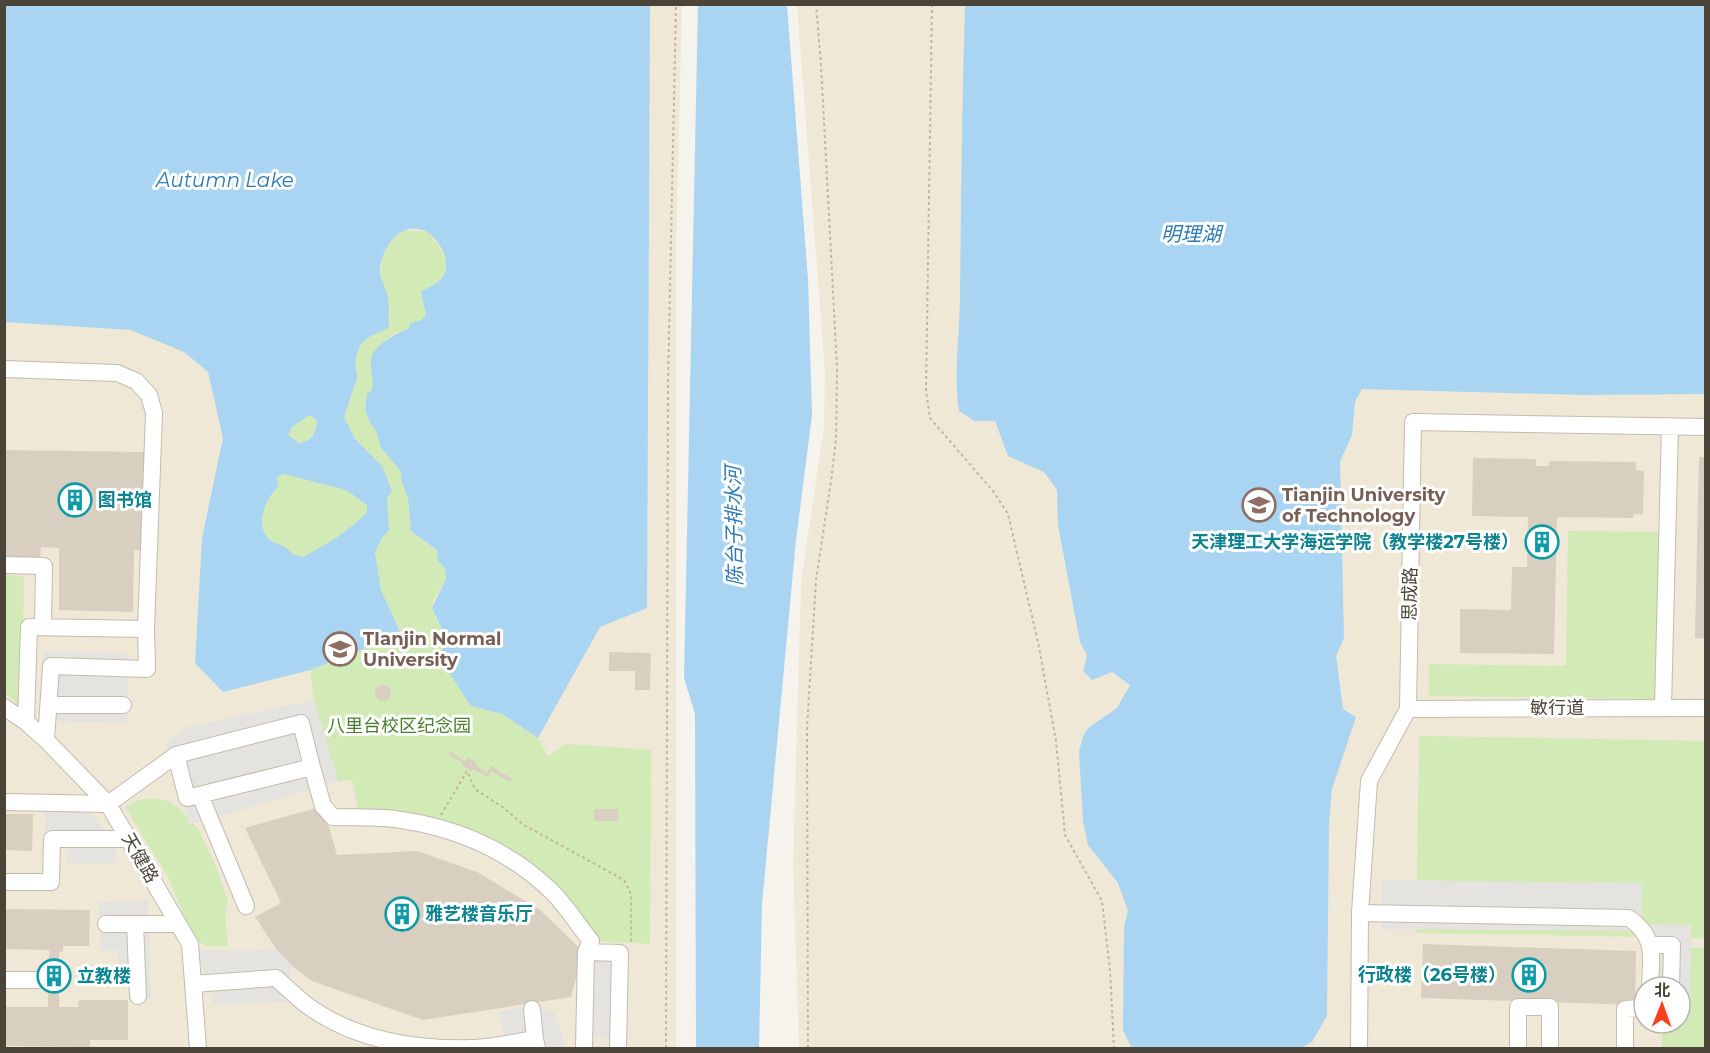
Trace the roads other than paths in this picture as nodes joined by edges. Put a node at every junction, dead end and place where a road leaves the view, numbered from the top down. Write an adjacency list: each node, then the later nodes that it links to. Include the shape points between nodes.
1 (4, 369): 6 (street, via 117,373 136,381 149,395 154,413)
2 (1670, 426): 3 (street, 思成路); 10 (street); 12 (street, 思成路, via 1413,422)
3 (1706, 426)
4 (4, 565): 5 (street, via 44,566)
5 (43, 627): 6 (street); 13 (street, via 29,627)
6 (146, 629): 7 (street, via 147,669 51,666)
7 (49, 705): 8 (street); 14 (street)
8 (123, 705)
9 (4, 707): 13 (street, 天健路)
10 (1664, 708): 11 (street, 敏行道); 12 (street, 敏行道)
11 (1706, 708)
12 (1408, 709): 23 (street, 思成路, via 1369,781)
13 (26, 722): 14 (street, 天健路)
14 (46, 740): 19 (street, 天健路)
15 (176, 754): 16 (street, via 301,723); 17 (street, via 187,798); 19 (street)
16 (312, 767): 17 (street); 28 (street, via 323,806 333,817 399,819 435,827 464,835 522,867 550,889 591,941)
17 (200, 795): 22 (street)
18 (4, 802): 19 (street)
19 (108, 804): 20 (street, 天健路)
20 (129, 839): 21 (street, via 52,839 51,882); 26 (street, 天健路)
21 (4, 882)
22 (246, 906)
23 (1360, 913): 27 (street, via 1629,918 1640,926); 41 (street, 思成路)
24 (106, 924): 25 (street)
25 (135, 924): 26 (street); 34 (street)
26 (178, 924): 33 (street, 天健路, via 190,944)
27 (1651, 945): 29 (street); 30 (street, via 1672,945)
28 (586, 952): 39 (street); 40 (street, via 620,953)
29 (1650, 975)
30 (1671, 975)
31 (4, 980): 32 (street)
32 (37, 980)
33 (193, 984): 37 (street, via 276,978 305,1004 335,1022 375,1038 418,1047); 38 (street, 天健路)
34 (138, 996)
35 (1632, 1009): 44 (street, via 1625,1009)
36 (532, 1010): 37 (street)
37 (536, 1044)
38 (198, 1048)
39 (584, 1048)
40 (618, 1048)
41 (1359, 1048)
42 (1518, 1048): 43 (street, via 1518,1007 1550,1007)
43 (1550, 1048)
44 (1625, 1048)

